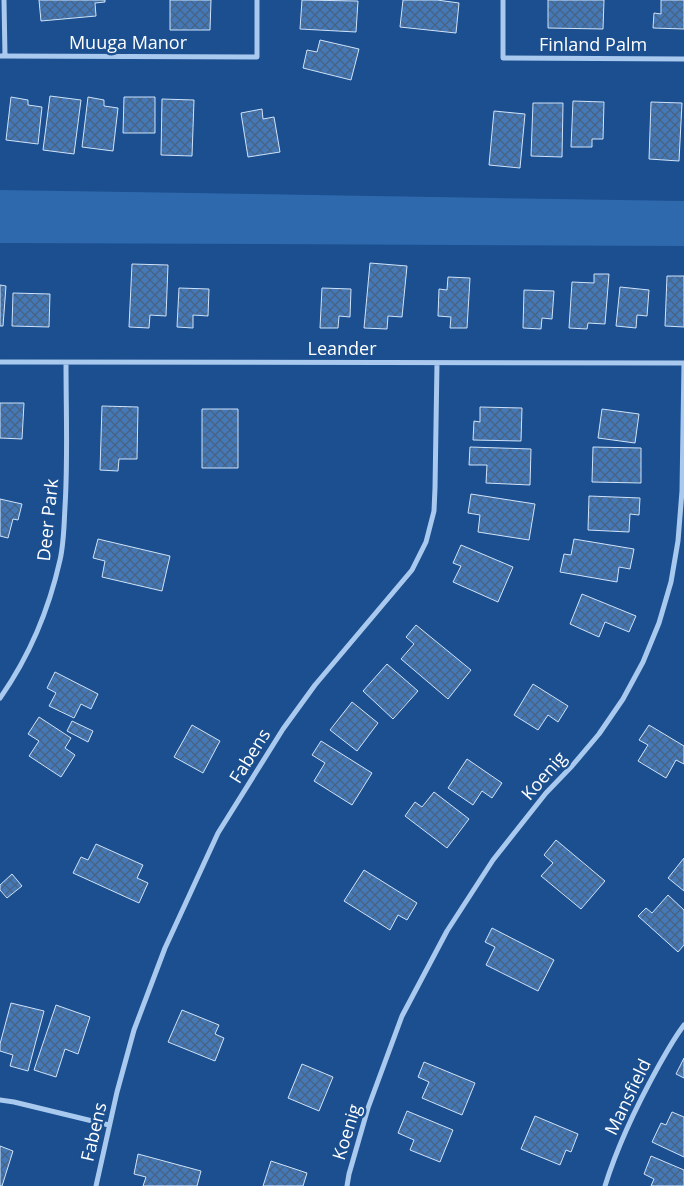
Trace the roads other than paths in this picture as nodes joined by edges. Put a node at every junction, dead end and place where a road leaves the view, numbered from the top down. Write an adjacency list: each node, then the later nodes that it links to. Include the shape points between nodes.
1 (4, 0): 4 (street)
2 (257, 0): 4 (street, Muuga Manor, via 257,57)
3 (503, 0): 5 (street, Finland Palm, via 503,58)
4 (3, 56)
5 (684, 59)
6 (0, 362): 7 (street, Leander)
7 (66, 362): 8 (street, Leander); 10 (street, Deer Park, via 67,478 60,558 44,616 28,652)
8 (437, 363): 9 (street, Leander); 13 (street, Fabens, via 436,488 426,542 412,570 282,729 218,833 165,948 134,1030)
9 (684, 363): 15 (street, Koenig, via 678,541 659,623 643,662 599,734 493,860 447,931 402,1016 368,1108)
10 (0, 698)
11 (684, 1024): 16 (street, Mansfield, via 640,1098)
12 (0, 1100): 13 (street)
13 (109, 1125): 14 (street, Fabens)
14 (96, 1186)
15 (347, 1186)
16 (605, 1186)

